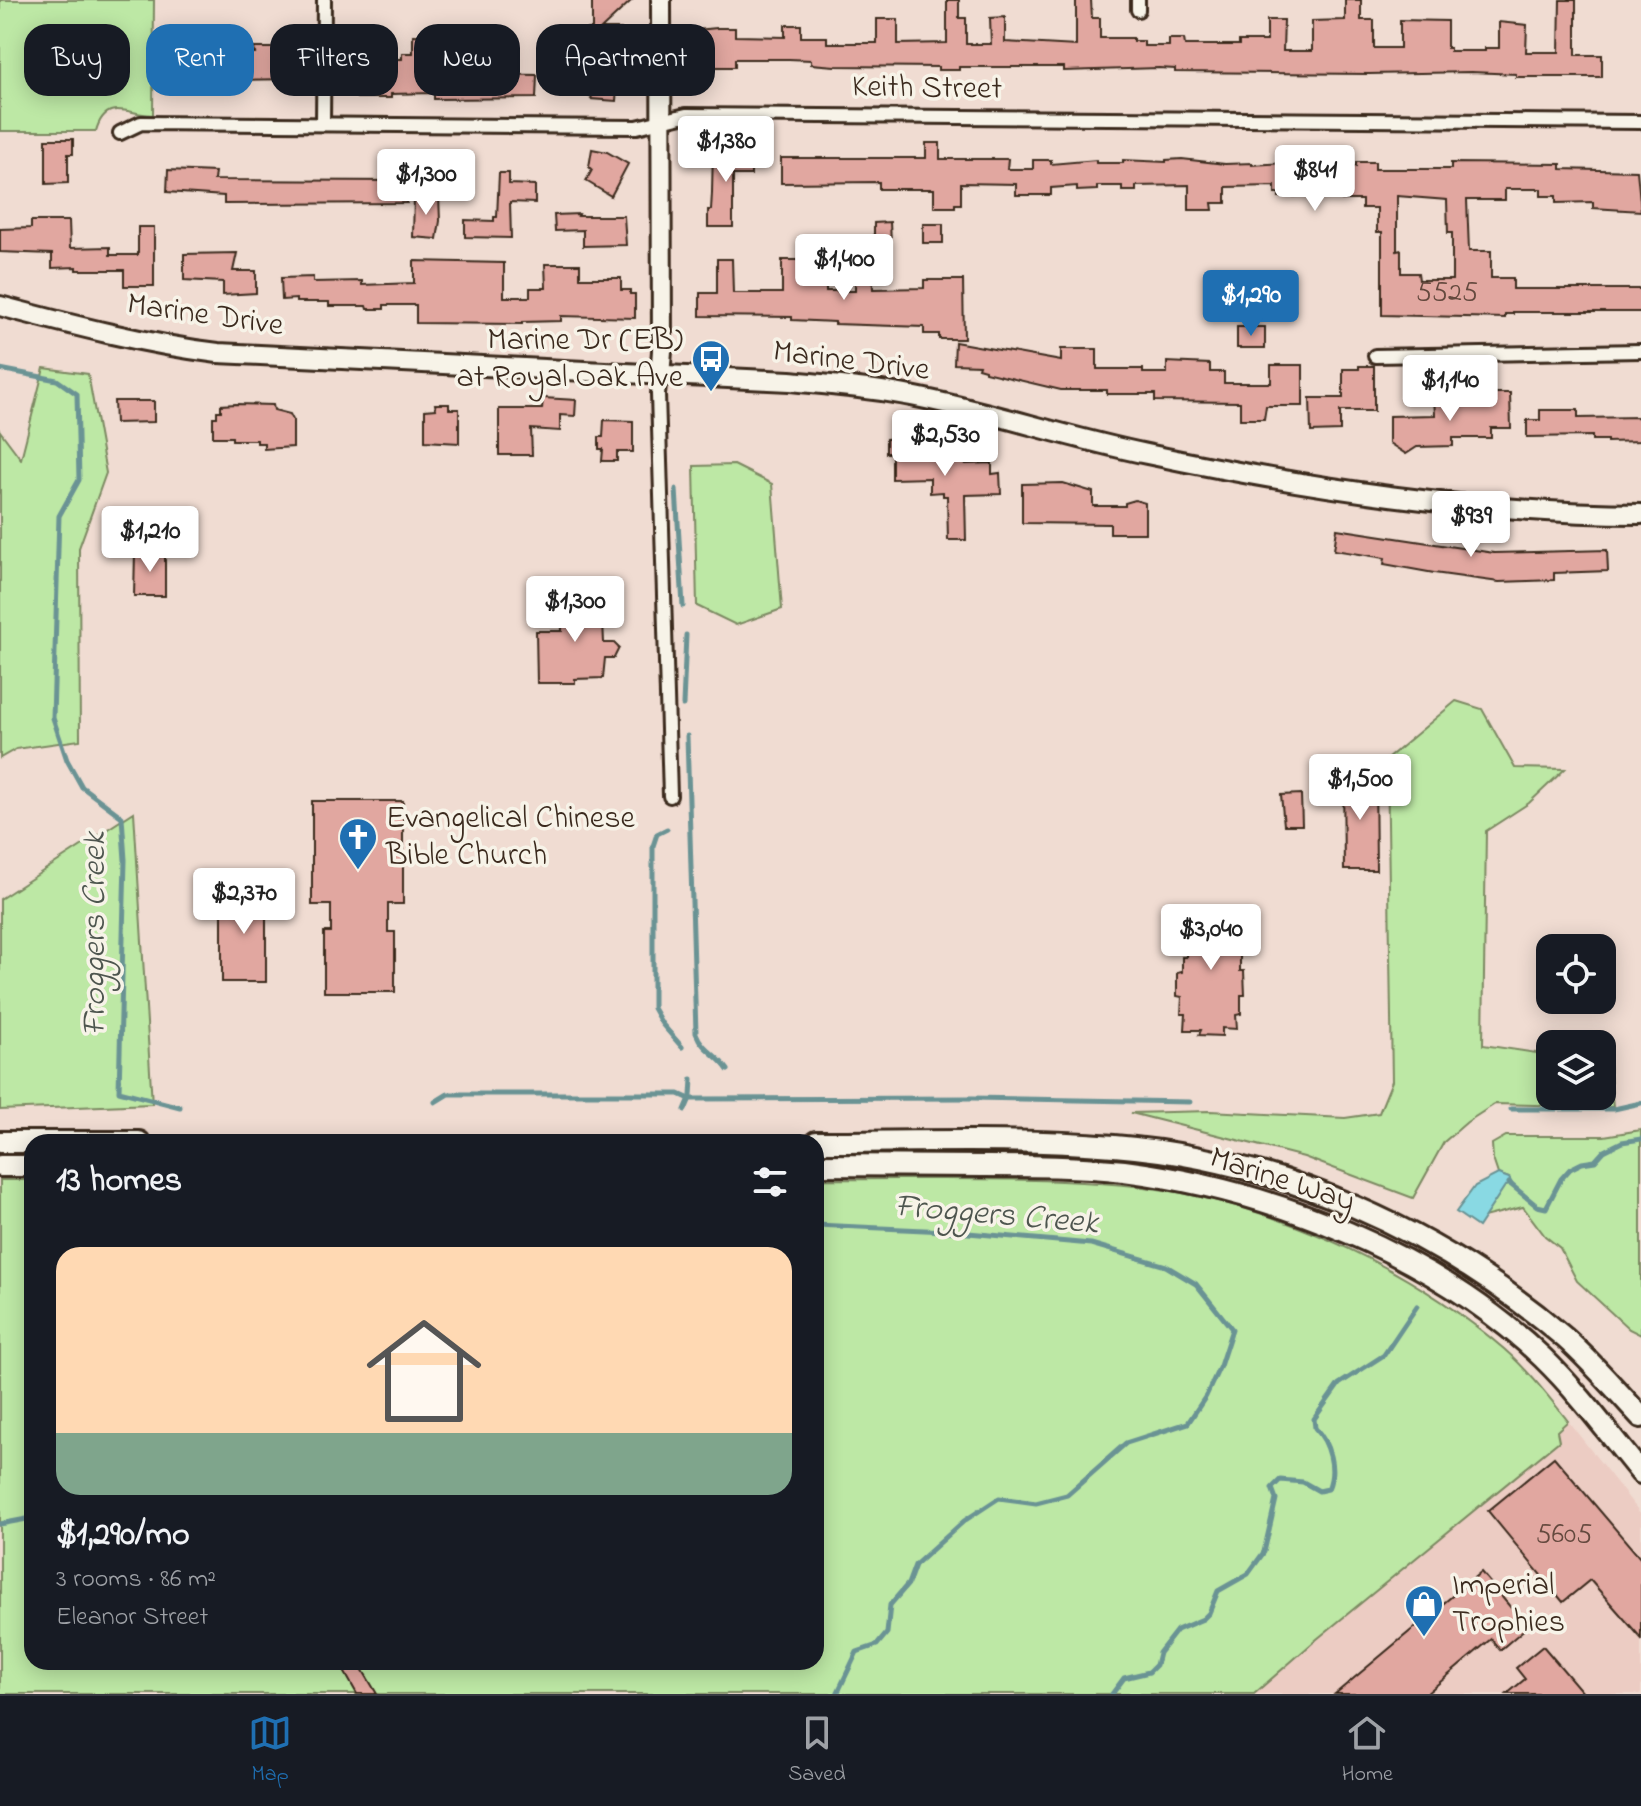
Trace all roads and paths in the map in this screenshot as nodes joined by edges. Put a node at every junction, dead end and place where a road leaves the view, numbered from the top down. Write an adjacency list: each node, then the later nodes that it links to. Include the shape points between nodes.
1 (324, 0): 5 (street)
2 (661, 0): 3 (street)
3 (662, 122): 4 (street, Keith Street, via 686,115 776,114); 5 (street, Keith Street, via 637,127); 10 (street)
4 (1641, 122)
5 (323, 124): 6 (street, Keith Street, via 141,123)
6 (120, 133)
7 (0, 306): 10 (street, Marine Drive, via 174,348 218,353)
8 (1641, 351): 9 (street)
9 (1375, 356)
10 (660, 376): 11 (street, Marine Drive, via 790,381 912,396 1146,454 1288,481 1500,509); 12 (street)
11 (1641, 514)
12 (670, 796)
13 (0, 1142): 14 (main road)
14 (24, 1142)
15 (824, 1142): 19 (main road, Marine Way, via 1113,1146 1249,1169 1305,1187 1408,1232 1477,1274 1566,1339)
16 (824, 1165): 20 (main road, Marine Way, via 1123,1171 1185,1181 1303,1216 1433,1274 1484,1309 1542,1357)
17 (0, 1166): 18 (main road)
18 (24, 1166)
19 (1641, 1417)
20 (1641, 1473)

